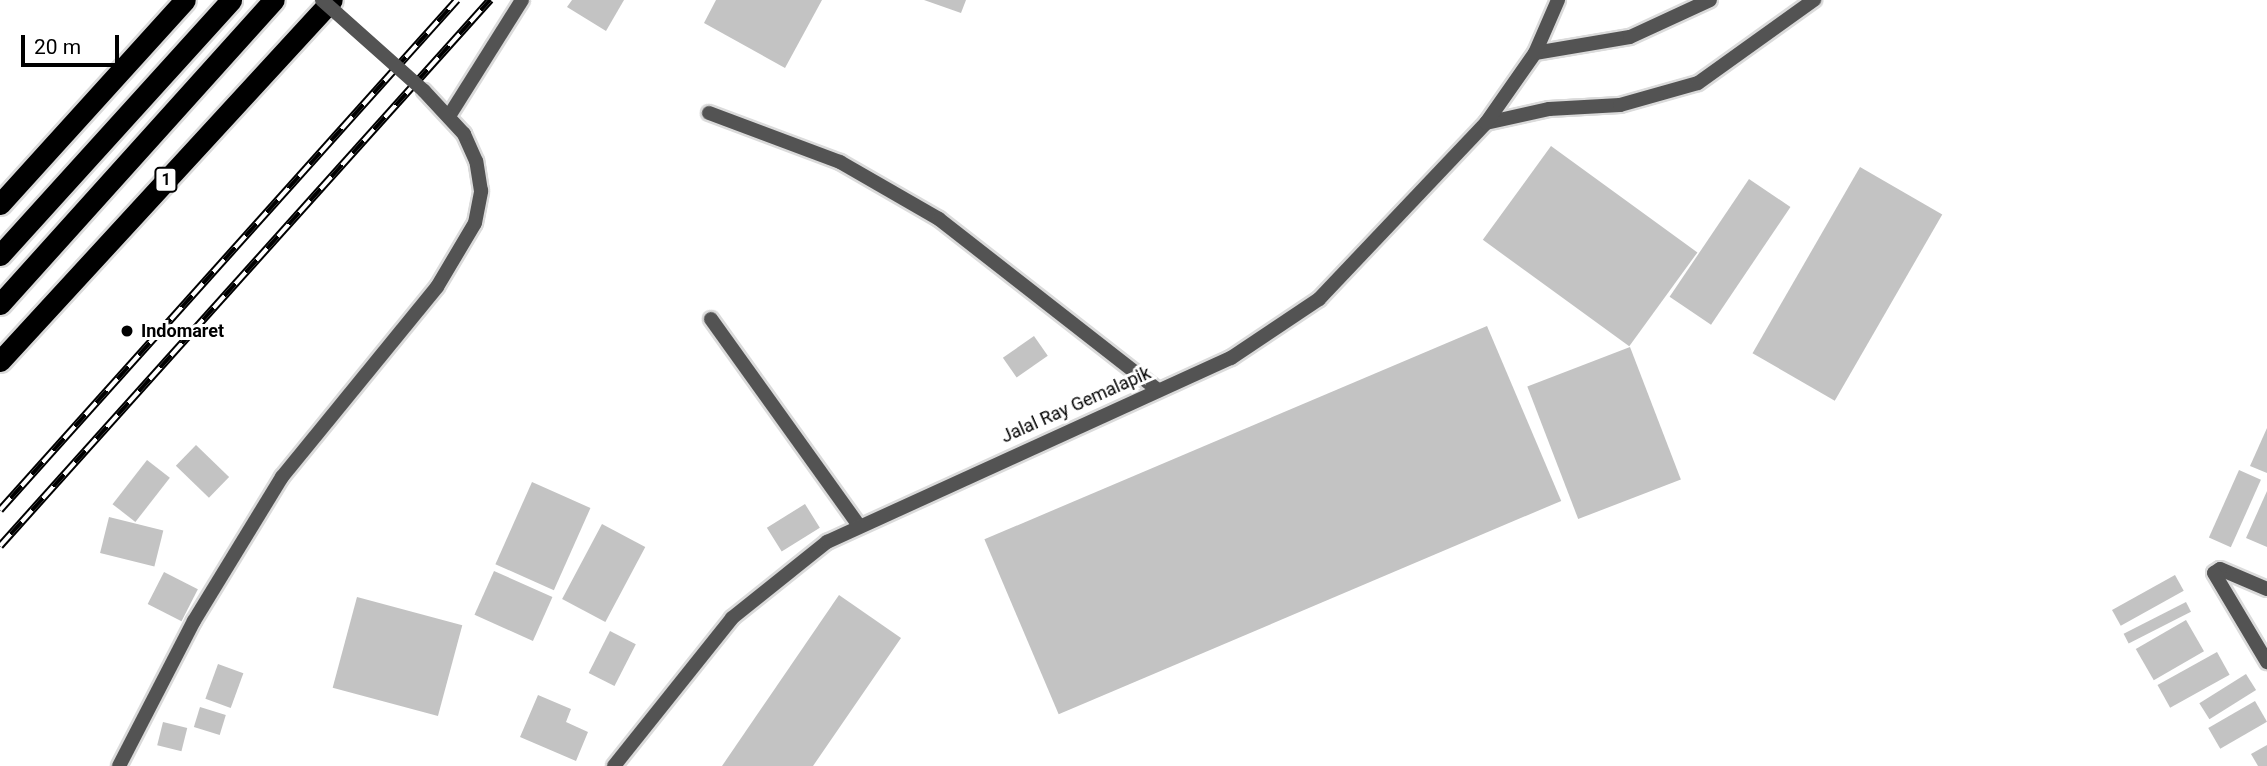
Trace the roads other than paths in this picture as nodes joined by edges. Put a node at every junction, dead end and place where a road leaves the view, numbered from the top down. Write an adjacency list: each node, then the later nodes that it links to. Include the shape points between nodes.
1 (185, 0): 14 (highway)
2 (231, 0): 15 (highway)
3 (274, 0): 16 (highway, 1)
4 (322, 0): 12 (street, bridge)
5 (332, 0): 18 (highway, 1)
6 (523, 0): 12 (street)
7 (1558, 0): 10 (street, Jalal Ray Gemalapik)
8 (1710, 0): 10 (street, via 1630,37)
9 (1814, 0): 13 (street, via 1698,83 1620,105 1549,109)
10 (1535, 53): 13 (street, Jalal Ray Gemalapik)
11 (709, 113): 19 (street, via 840,162 939,219)
12 (449, 116): 23 (street, via 472,152 481,191 467,240 437,287 282,477 194,621)
13 (1486, 123): 19 (street, Jalal Ray Gemalapik, via 1319,299 1231,358)
14 (0, 204)
15 (0, 255)
16 (0, 304)
17 (711, 319): 20 (street)
18 (0, 361)
19 (1158, 390): 20 (street, Jalal Ray Gemalapik)
20 (857, 523): 24 (street, Jalal Ray Gemalapik, via 732,618)
21 (2267, 589): 22 (street, via 2220,569 2214,573)
22 (2267, 662)
23 (118, 766)
24 (614, 766)

